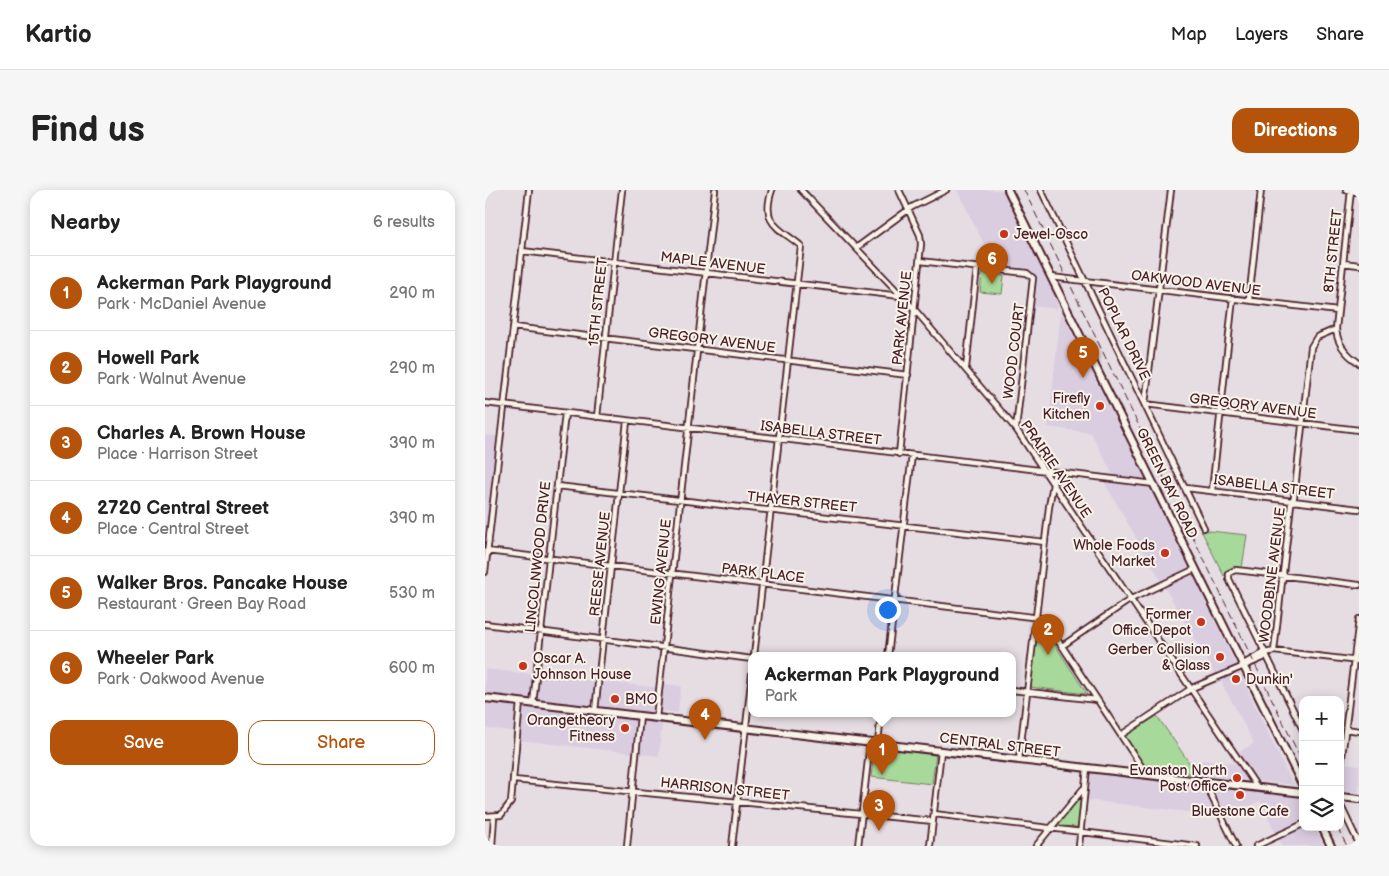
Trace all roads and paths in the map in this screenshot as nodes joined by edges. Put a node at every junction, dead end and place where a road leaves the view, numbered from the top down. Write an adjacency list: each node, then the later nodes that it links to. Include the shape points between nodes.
1 (529, 190): 17 (street)
2 (622, 190): 19 (street, 15TH STREET)
3 (715, 190): 23 (street, EWING AVENUE)
4 (772, 190): 26 (street, via 769,207 772,222 801,246)
5 (801, 190): 16 (street, PRAIRIE AVENUE)
6 (899, 190): 15 (street, PARK AVENUE)
7 (946, 190): 15 (street)
8 (1008, 190): 24 (main road, GREEN BAY ROAD)
9 (1041, 190): 25 (street, POPLAR DRIVE)
10 (1171, 190): 27 (street)
11 (1261, 190): 30 (street)
12 (1347, 190): 13 (street)
13 (1351, 190): 14 (street); 20 (street, 8TH STREET)
14 (1359, 192)
15 (908, 209): 16 (street); 18 (street, PARK AVENUE, via 921,239)
16 (856, 248): 28 (street, PRAIRIE AVENUE)
17 (522, 251): 19 (street, MAPLE AVENUE); 33 (street)
18 (919, 261): 22 (street); 31 (street, PARK AVENUE)
19 (614, 263): 23 (street, MAPLE AVENUE); 35 (street, 15TH STREET)
20 (1343, 263): 21 (street); 32 (street, 8TH STREET)
21 (1359, 265)
22 (977, 268): 39 (street); 50 (street, WOOD COURT, via 1032,276 1033,280)
23 (705, 273): 26 (street, MAPLE AVENUE); 36 (street, EWING AVENUE)
24 (1051, 277): 25 (street, OAKWOOD AVENUE); 58 (main road, GREEN BAY ROAD)
25 (1085, 281): 27 (street, OAKWOOD AVENUE); 42 (street, POPLAR DRIVE)
26 (797, 284): 28 (street, MAPLE AVENUE); 37 (street)
27 (1160, 290): 29 (street, OAKWOOD AVENUE); 42 (street)
28 (901, 296): 31 (street, PRAIRIE AVENUE)
29 (1233, 298): 30 (street, OAKWOOD AVENUE); 45 (street)
30 (1249, 300): 32 (street, OAKWOOD AVENUE)
31 (915, 310): 39 (street, PRAIRIE AVENUE); 40 (street, PARK AVENUE)
32 (1338, 312): 34 (street, 8TH STREET)
33 (513, 327): 35 (street, GREGORY AVENUE); 43 (street)
34 (1336, 329): 38 (street, via 1341,346); 48 (street, WOODBINE AVENUE, via 1317,337 1311,347)
35 (606, 339): 36 (street, GREGORY AVENUE); 46 (street, 15TH STREET)
36 (697, 350): 37 (street, GREGORY AVENUE); 49 (street, EWING AVENUE)
37 (788, 361): 40 (street, GREGORY AVENUE); 52 (street)
38 (1359, 363)
39 (966, 368): 50 (street, PRAIRIE AVENUE)
40 (908, 375): 53 (street, PARK AVENUE)
41 (485, 403): 43 (street, ISABELLA STREET)
42 (1145, 404): 45 (street, GREGORY AVENUE); 60 (street, POPLAR DRIVE)
43 (504, 406): 44 (street, ISABELLA STREET); 70 (street)
44 (565, 413): 46 (street, ISABELLA STREET); 59 (street, LINCOLNWOOD DRIVE)
45 (1221, 413): 48 (street, GREGORY AVENUE); 61 (street)
46 (597, 417): 47 (street, ISABELLA STREET)
47 (627, 421): 49 (street, ISABELLA STREET); 62 (street, REESE AVENUE)
48 (1302, 423): 51 (street, GREGORY AVENUE); 63 (street, WOODBINE AVENUE)
49 (688, 428): 52 (street, ISABELLA STREET); 64 (street, EWING AVENUE)
50 (1016, 429): 55 (street, PRAIRIE AVENUE)
51 (1359, 430)
52 (779, 439): 53 (street, ISABELLA STREET); 66 (street)
53 (899, 454): 54 (street, ISABELLA STREET)
54 (912, 455): 55 (street, ISABELLA STREET); 67 (street)
55 (1044, 471): 56 (street, ISABELLA STREET); 57 (street, PRAIRIE AVENUE)
56 (1055, 472): 57 (street); 58 (street, ISABELLA STREET)
57 (1052, 483): 69 (street); 79 (street, PRAIRIE AVENUE)
58 (1154, 484): 73 (main road, GREEN BAY ROAD)
59 (557, 486): 62 (street, THAYER STREET); 71 (street, LINCOLNWOOD DRIVE)
60 (1186, 488): 61 (street, ISABELLA STREET); 68 (street, POPLAR DRIVE)
61 (1212, 491): 63 (street, ISABELLA STREET)
62 (619, 493): 64 (street, THAYER STREET); 72 (street, REESE AVENUE)
63 (1294, 499): 65 (street, ISABELLA STREET); 76 (street, WOODBINE AVENUE)
64 (680, 500): 66 (street, THAYER STREET); 75 (street, EWING AVENUE)
65 (1359, 509)
66 (771, 510): 67 (street, THAYER STREET); 77 (street)
67 (904, 525): 69 (street, THAYER STREET); 80 (street)
68 (1204, 528)
69 (1045, 542): 81 (street)
70 (487, 551): 71 (street, PARK PLACE); 74 (street)
71 (549, 558): 72 (street, PARK PLACE); 84 (street, LINCOLNWOOD DRIVE)
72 (611, 566): 75 (street, PARK PLACE); 85 (street, REESE AVENUE)
73 (1195, 569): 79 (street); 94 (main road, GREEN BAY ROAD)
74 (485, 572)
75 (672, 573): 77 (street, PARK PLACE); 87 (street, EWING AVENUE)
76 (1283, 576): 78 (street); 88 (street, WOODBINE AVENUE); 91 (street, via 1235,570 1229,573 1229,580)
77 (763, 584): 80 (street, PARK PLACE); 89 (street)
78 (1359, 585)
79 (1131, 599): 86 (street); 95 (street, PRAIRIE AVENUE)
80 (895, 600): 81 (street, PARK PLACE); 90 (street)
81 (1036, 617): 86 (street, via 1043,620); 97 (street)
82 (1359, 620): 93 (street)
83 (485, 624): 84 (street)
84 (541, 631): 85 (street); 101 (street, LINCOLNWOOD DRIVE)
85 (603, 638): 87 (street); 103 (street, REESE AVENUE)
86 (1062, 646): 99 (street)
87 (664, 647): 92 (street); 106 (street, EWING AVENUE)
88 (1274, 651): 91 (street); 93 (street)
89 (754, 652)
90 (888, 652)
91 (1266, 654): 94 (street); 107 (street)
92 (748, 657)
93 (1357, 661): 109 (street)
94 (1242, 665): 95 (street); 119 (main road, GREEN BAY ROAD)
95 (1192, 688): 111 (street); 122 (street, PRAIRIE AVENUE)
96 (1016, 691): 97 (street)
97 (1027, 692): 99 (street); 116 (street)
98 (485, 698): 100 (main road, CENTRAL STREET)
99 (1097, 700): 111 (street)
100 (520, 702): 101 (main road, CENTRAL STREET); 120 (street)
101 (533, 704): 103 (main road, CENTRAL STREET)
102 (748, 705): 108 (street)
103 (595, 711): 104 (main road, CENTRAL STREET)
104 (640, 716): 106 (main road, CENTRAL STREET); 124 (street)
105 (881, 717): 114 (street)
106 (655, 718): 108 (main road, CENTRAL STREET)
107 (1299, 722)
108 (745, 728): 113 (main road, CENTRAL STREET); 128 (street)
109 (1345, 729): 110 (street); 112 (street)
110 (1359, 731)
111 (1121, 735): 118 (street)
112 (1344, 741)
113 (869, 743): 114 (main road, CENTRAL STREET); 130 (street)
114 (877, 744): 115 (main road, CENTRAL STREET)
115 (941, 751): 116 (main road, CENTRAL STREET); 131 (street)
116 (1019, 760): 117 (main road, CENTRAL STREET)
117 (1087, 768): 118 (main road, CENTRAL STREET); 123 (street)
118 (1147, 775): 121 (main road, CENTRAL STREET)
119 (1299, 778)
120 (513, 780): 124 (street, HARRISON STREET); 133 (street, via 510,806 505,813)
121 (1205, 781): 122 (main road, CENTRAL STREET); 148 (street)
122 (1257, 787): 125 (main road, CENTRAL STREET)
123 (1084, 788): 136 (street); 137 (street)
124 (633, 791): 128 (street, HARRISON STREET); 141 (street)
125 (1299, 792)
126 (1344, 797): 127 (main road)
127 (1359, 799)
128 (737, 802): 130 (street, HARRISON STREET); 142 (street)
129 (1344, 812): 139 (street)
130 (862, 814): 134 (street, HARRISON STREET); 143 (street)
131 (934, 814): 134 (street); 136 (street)
132 (485, 816): 133 (street)
133 (494, 817): 140 (street)
134 (933, 821): 144 (street)
135 (1299, 826): 149 (street)
136 (1052, 828): 137 (street); 145 (street)
137 (1080, 831): 146 (street); 147 (street)
138 (1325, 831): 150 (main road)
139 (1359, 844)
140 (492, 846)
141 (627, 846)
142 (732, 846)
143 (858, 846)
144 (930, 846)
145 (1036, 846)
146 (1079, 846)
147 (1197, 846)
148 (1236, 846)
149 (1256, 846)
150 (1331, 846)

